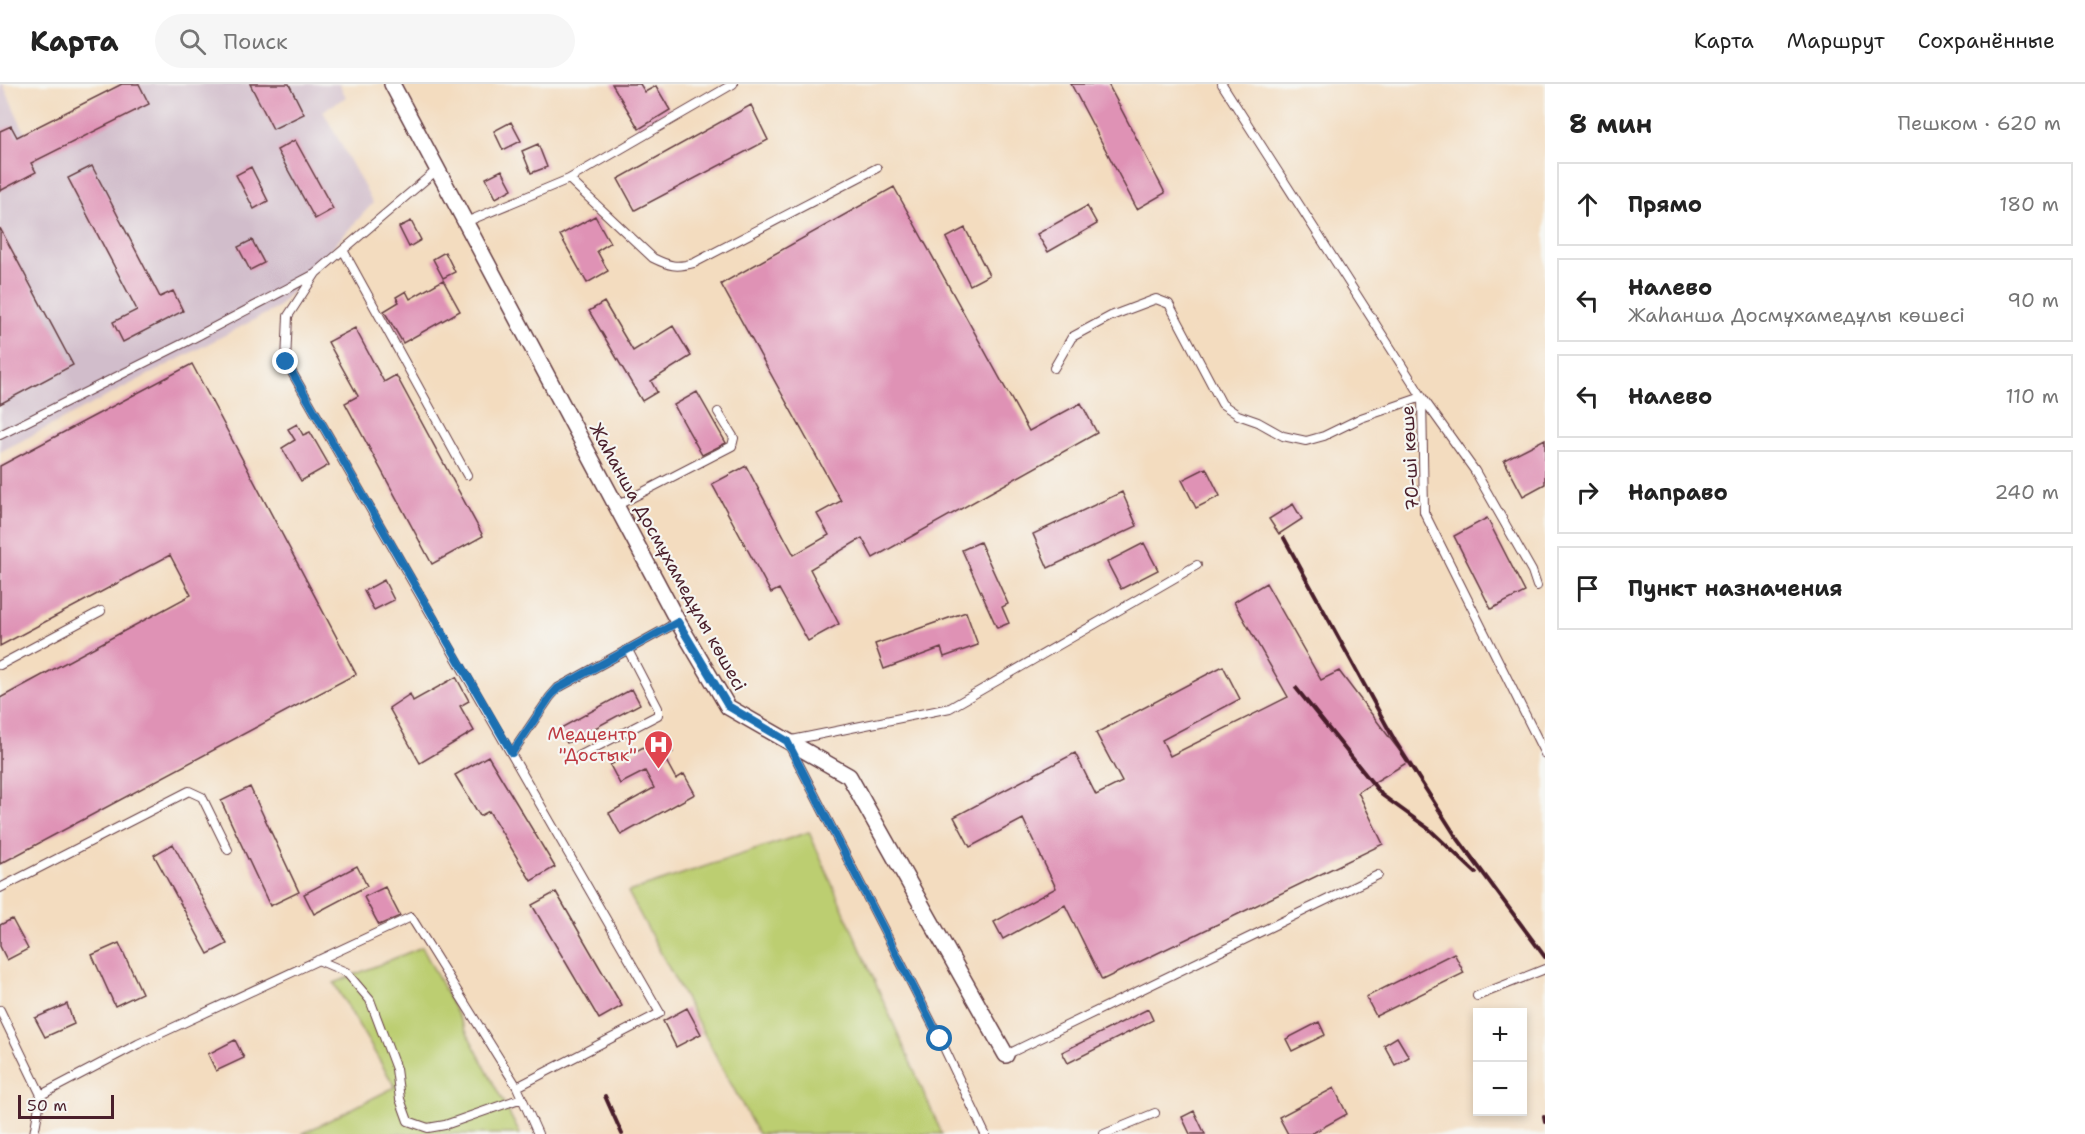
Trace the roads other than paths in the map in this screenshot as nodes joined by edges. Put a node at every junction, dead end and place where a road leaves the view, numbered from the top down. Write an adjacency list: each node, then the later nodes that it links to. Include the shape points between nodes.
1 (392, 84): 5 (street, Жаһанша Досмұхамедұлы көшесі)
2 (733, 84): 6 (lane)
3 (1222, 84): 11 (lane, 70-ші көше)
4 (877, 168): 6 (lane, via 694,263 681,266 653,258)
5 (438, 169): 7 (street, Жаһанша Досмұхамедұлы көшесі); 8 (lane)
6 (569, 178): 7 (lane)
7 (466, 222): 15 (street, Жаһанша Досмұхамедұлы көшесі)
8 (343, 250): 9 (lane); 14 (lane)
9 (316, 273): 13 (lane); 23 (lane, via 288,316 286,362)
10 (1054, 368): 11 (lane, via 1072,337 1111,316 1156,300 1169,304 1222,404 1284,436 1306,441 1324,436)
11 (1422, 396): 17 (lane, via 1475,471); 24 (lane, 70-ші көше, via 1424,512)
12 (718, 412): 15 (lane, via 734,438 732,446)
13 (0, 435)
14 (467, 475)
15 (616, 506): 19 (street, Жаһанша Досмұхамедұлы көшесі)
16 (1197, 565): 22 (lane, via 950,708)
17 (1537, 586)
18 (101, 611): 21 (lane)
19 (678, 622): 20 (lane); 22 (street, Жаһанша Досмұхамедұлы көшесі, via 728,706)
20 (628, 650): 23 (lane, via 558,688); 25 (lane, via 658,715)
21 (0, 665)
22 (787, 741): 33 (street, Жаһанша Досмұхамедұлы көшесі, via 849,776); 40 (lane)
23 (512, 753): 34 (lane, via 660,1013)
24 (1545, 754)
25 (579, 756)
26 (228, 850): 28 (lane, via 202,797 189,791)
27 (1378, 875): 33 (lane)
28 (0, 888)
29 (318, 960): 34 (lane, via 411,917); 35 (lane, via 138,1044); 36 (lane, via 346,972 370,1000 396,1069 408,1120 428,1128 445,1125)
30 (1545, 969): 31 (lane)
31 (1477, 996)
32 (0, 1010): 35 (lane)
33 (1006, 1054)
34 (517, 1087): 36 (lane)
35 (41, 1095): 38 (lane)
36 (522, 1098): 39 (lane)
37 (1155, 1113): 41 (lane)
38 (34, 1134)
39 (538, 1134)
40 (985, 1134)
41 (1104, 1134)

